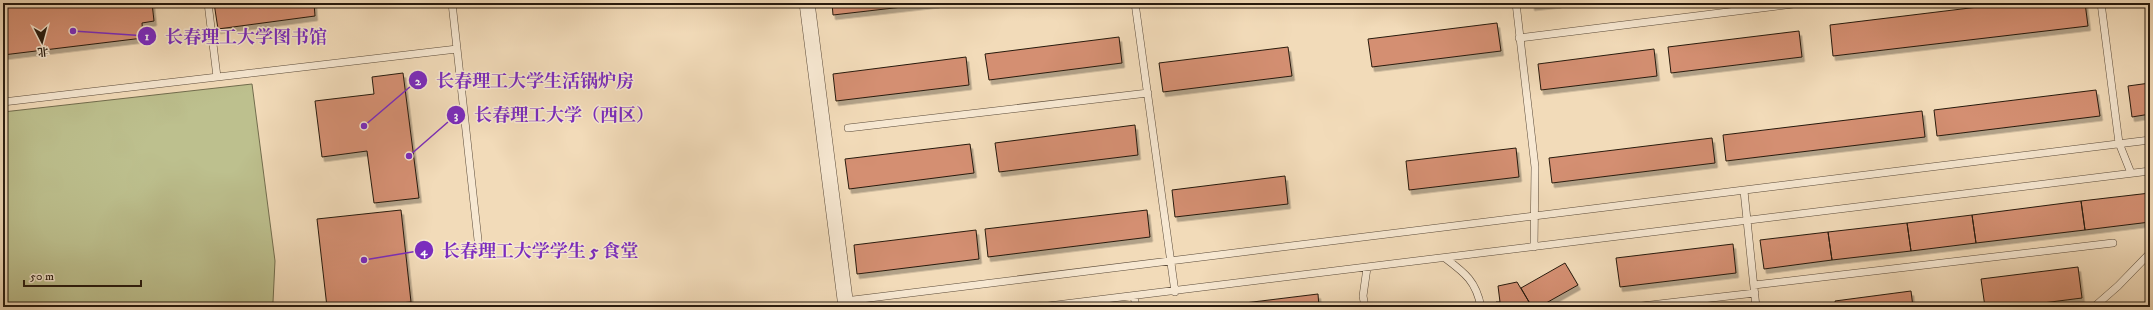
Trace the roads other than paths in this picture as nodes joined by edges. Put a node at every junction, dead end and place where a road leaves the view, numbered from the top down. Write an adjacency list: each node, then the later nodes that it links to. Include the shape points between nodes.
1 (208, 3): 10 (lane)
2 (452, 3): 9 (lane)
3 (807, 3): 32 (street)
4 (1135, 3): 11 (lane)
5 (1516, 3): 8 (lane)
6 (1801, 3): 8 (lane)
7 (2101, 3): 15 (lane)
8 (1519, 38): 19 (lane, via 1535,167)
9 (457, 49): 10 (lane); 23 (lane)
10 (217, 77): 12 (lane)
11 (1148, 93): 13 (lane); 26 (lane)
12 (3, 102)
13 (848, 128)
14 (2150, 140): 15 (lane)
15 (2119, 143): 17 (lane); 18 (lane)
16 (2150, 171): 17 (lane)
17 (2131, 173): 20 (lane)
18 (1744, 191): 19 (lane); 20 (lane)
19 (1536, 217): 22 (lane); 26 (lane)
20 (1747, 220): 22 (lane); 28 (lane)
21 (2113, 243): 28 (lane)
22 (1534, 247): 25 (lane)
23 (479, 250)
24 (2150, 253): 39 (lane)
25 (1445, 258): 27 (lane); 36 (lane, via 1468,276 1478,292)
26 (1171, 262): 29 (lane); 32 (lane)
27 (1367, 268): 29 (lane); 35 (lane, via 1363,296)
28 (1754, 285): 30 (lane)
29 (1175, 292): 31 (lane)
30 (1755, 293): 37 (lane); 38 (lane)
31 (1134, 296): 33 (lane); 34 (lane)
32 (845, 304)
33 (1040, 307)
34 (1136, 307)
35 (1365, 307)
36 (1481, 307)
37 (1633, 307)
38 (1756, 307)
39 (2094, 307)

